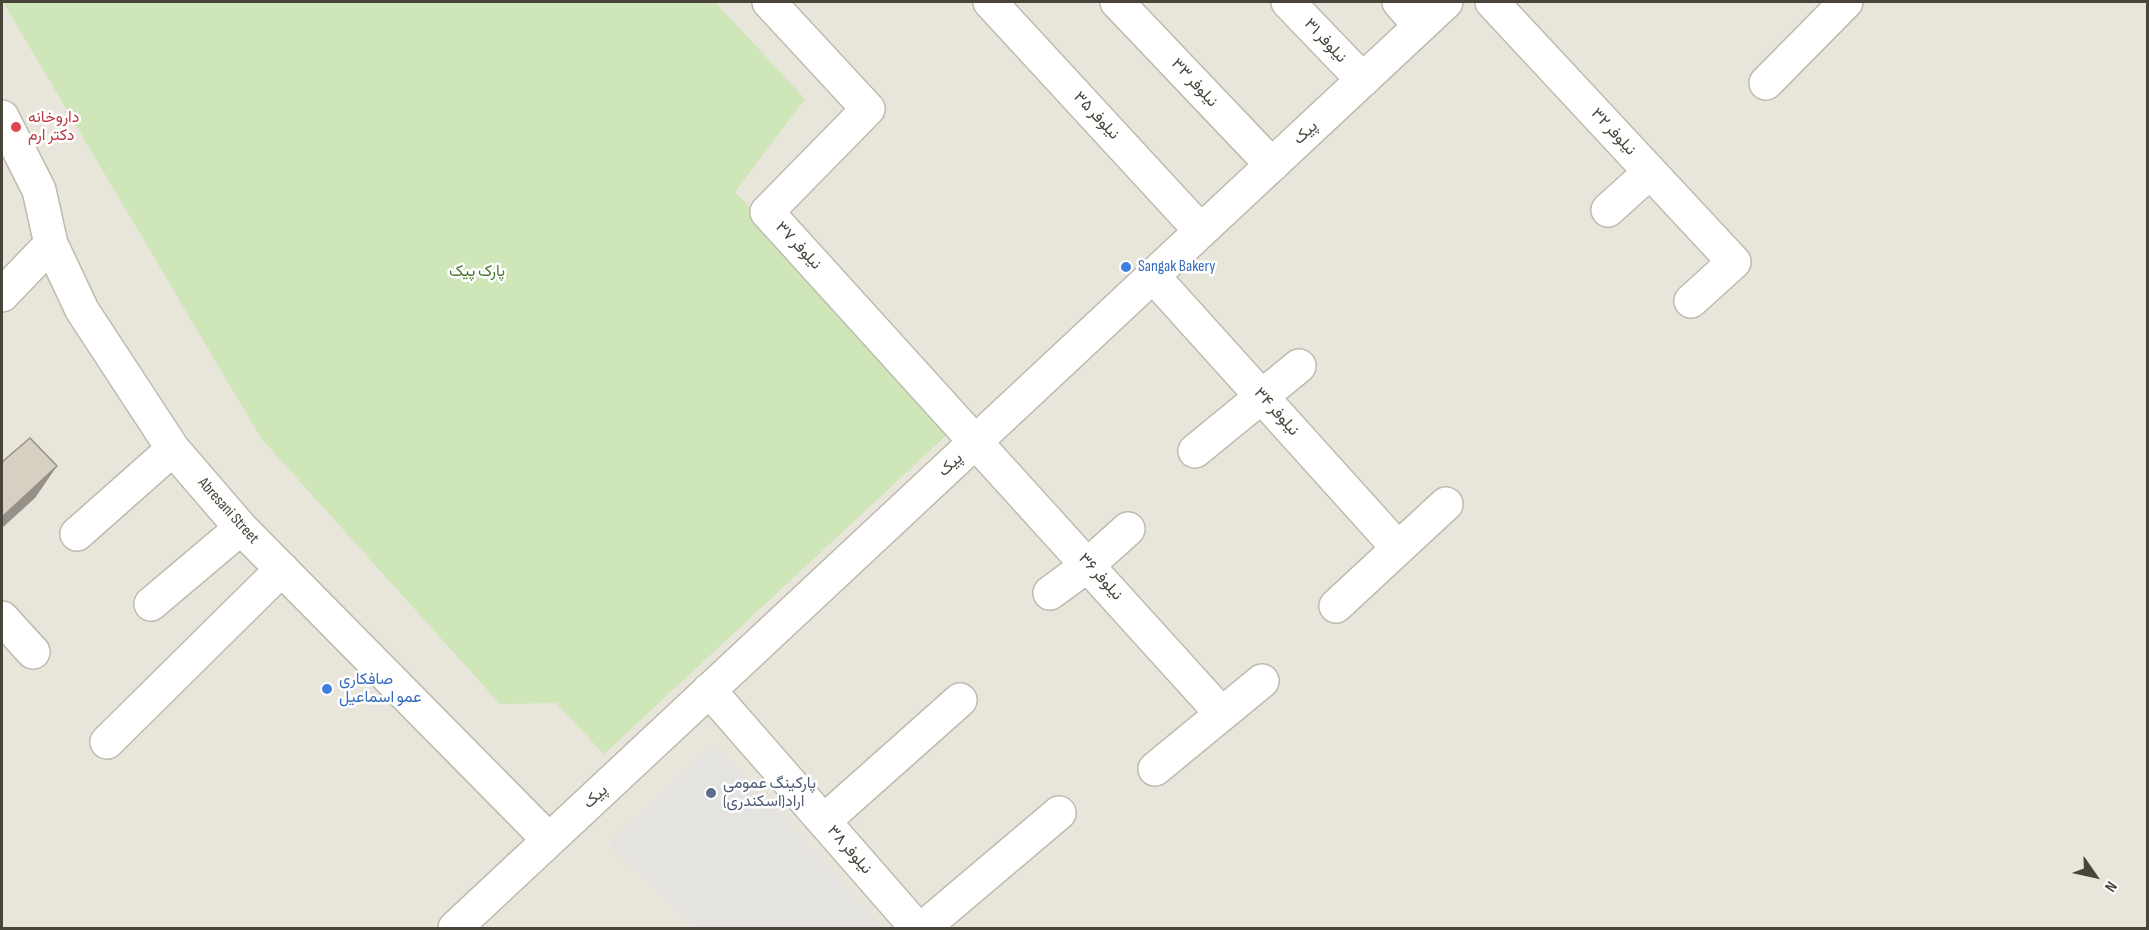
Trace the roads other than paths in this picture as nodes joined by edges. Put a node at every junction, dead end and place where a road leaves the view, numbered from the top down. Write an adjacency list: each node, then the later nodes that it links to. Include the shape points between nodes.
1 (769, 2): 23 (street, نیلوفر ۳۷, via 868,109 767,212)
2 (990, 2): 16 (street, نیلوفر ۳۵)
3 (1117, 2): 13 (street, نیلوفر ۳۳)
4 (1288, 2): 10 (street, نیلوفر ۳۱)
5 (1399, 2): 9 (street)
6 (1446, 2): 9 (street, پیک)
7 (1492, 2): 14 (street, نیلوفر ۳۲)
8 (1840, 4): 11 (street)
9 (1420, 26): 10 (street, پیک)
10 (1363, 80): 13 (street, پیک)
11 (1766, 82)
12 (2, 117): 17 (street, Abresani Street, via 39,190)
13 (1272, 165): 16 (street, پیک)
14 (1650, 172): 15 (street); 20 (street, نیلوفر ۳۲, via 1734,262)
15 (1608, 210)
16 (1201, 231): 18 (street, پیک)
17 (51, 244): 19 (street); 24 (street, Abresani Street, via 82,310)
18 (1153, 276): 22 (street, نیلوفر ۳۴); 23 (street, پیک)
19 (2, 295)
20 (1691, 301)
21 (1299, 366): 22 (street)
22 (1262, 396): 25 (street); 30 (street, نیلوفر ۳۴)
23 (977, 441): 31 (street, نیلوفر ۳۶); 39 (street, پیک)
24 (173, 449): 27 (street, Abresani Street); 29 (street)
25 (1195, 451)
26 (1446, 504): 30 (street)
27 (241, 528): 32 (street, Abresani Street); 34 (street)
28 (1128, 529): 31 (street)
29 (77, 534)
30 (1398, 548): 35 (street)
31 (1088, 565): 33 (street); 41 (street, نیلوفر ۳۶)
32 (282, 569): 42 (street); 46 (street, Abresani Street)
33 (1050, 593)
34 (151, 604)
35 (1336, 606)
36 (2, 618): 37 (street)
37 (33, 652)
38 (1262, 681): 41 (street)
39 (709, 690): 45 (street, نیلوفر ۳۸); 46 (street, پیک)
40 (960, 700): 45 (street)
41 (1222, 714): 43 (street)
42 (107, 742)
43 (1155, 769)
44 (1059, 813): 49 (street)
45 (824, 821): 48 (street, نیلوفر ۳۸)
46 (549, 840): 47 (street, پیک)
47 (455, 928)
48 (917, 928)
49 (923, 928)

